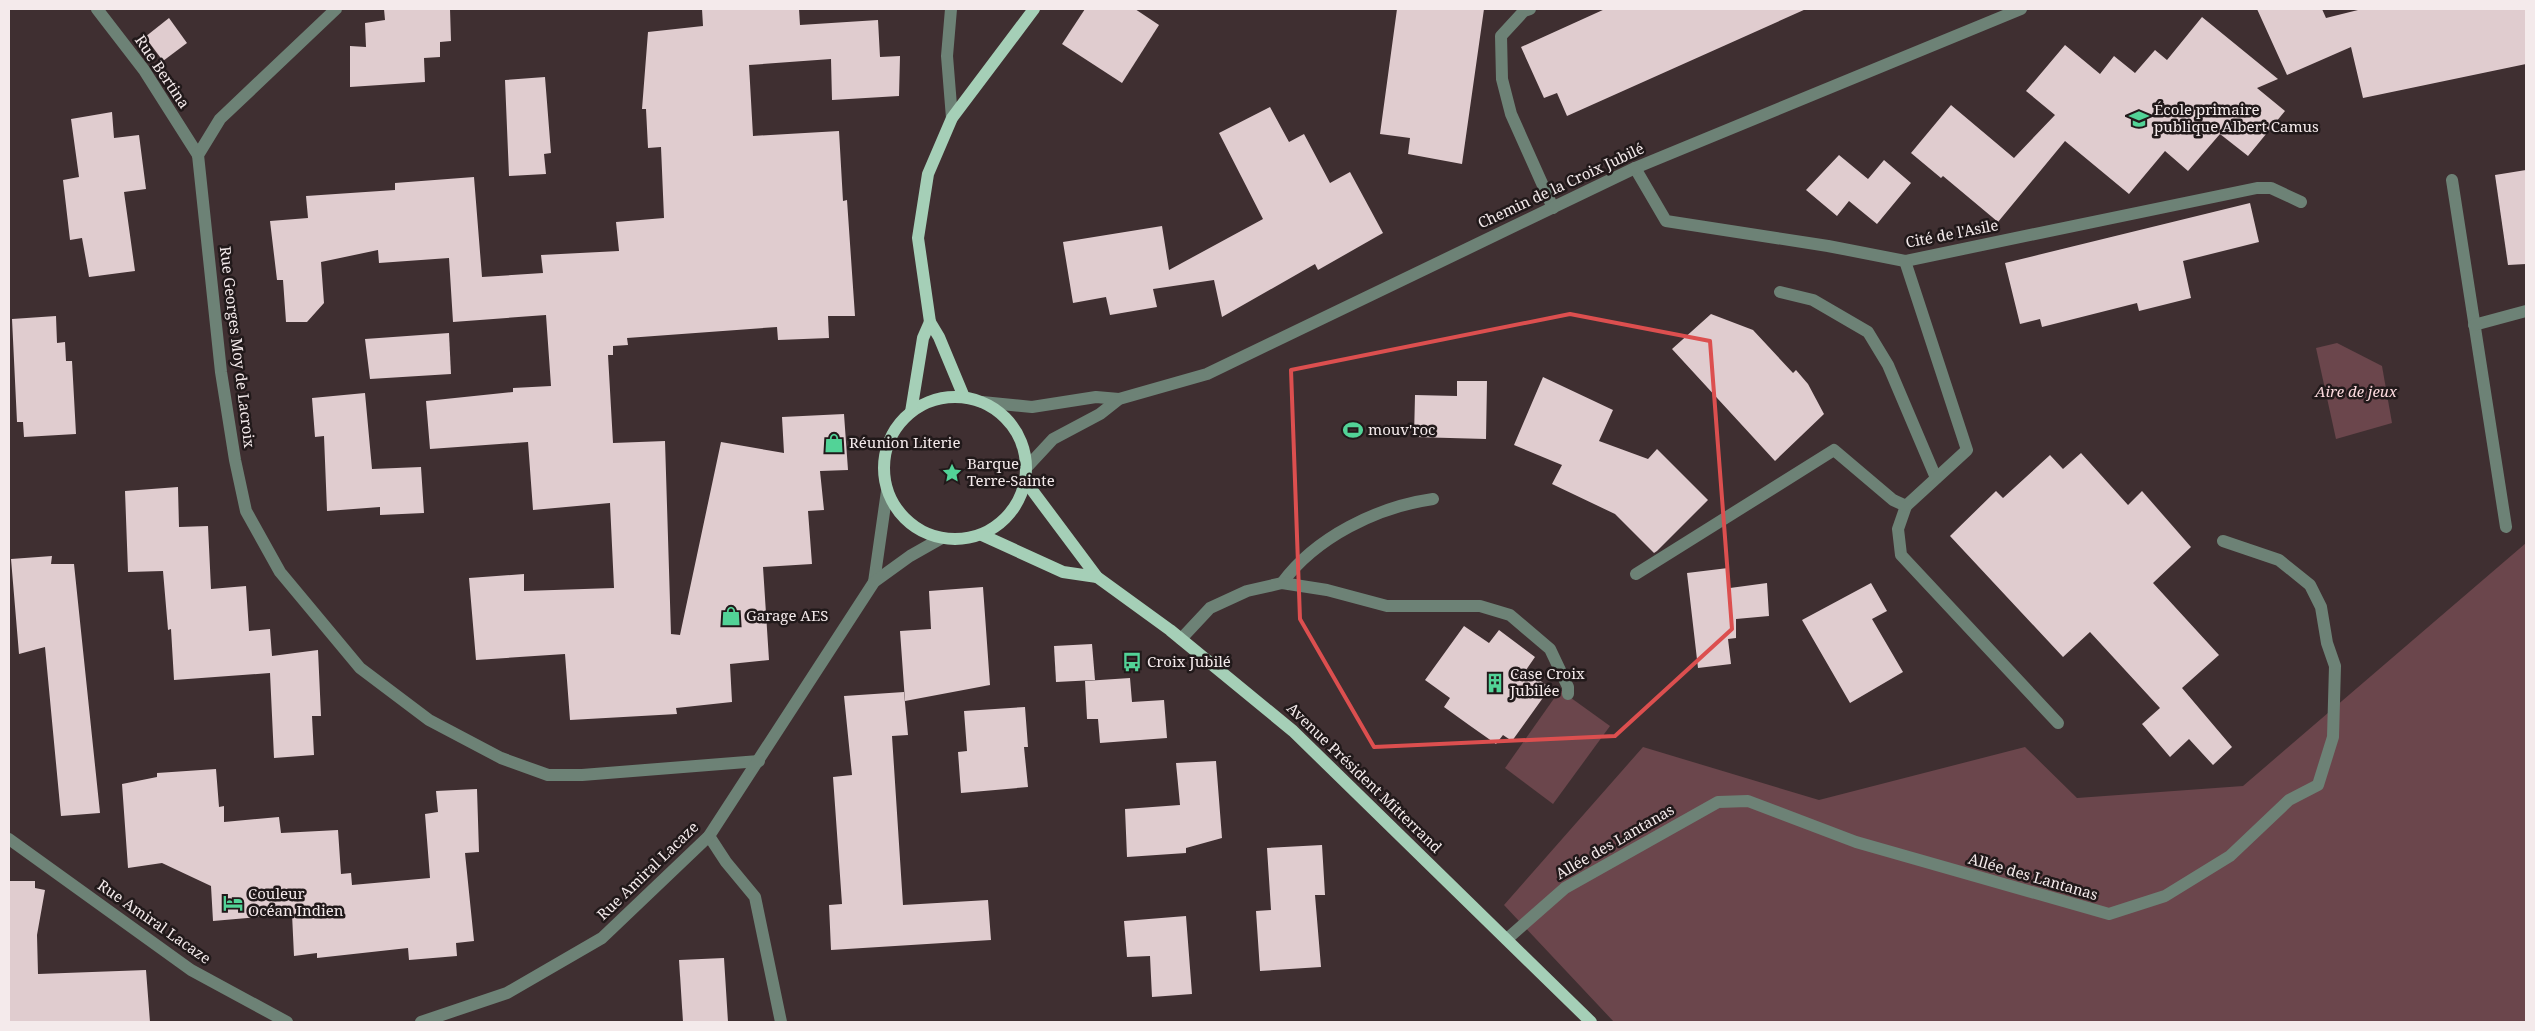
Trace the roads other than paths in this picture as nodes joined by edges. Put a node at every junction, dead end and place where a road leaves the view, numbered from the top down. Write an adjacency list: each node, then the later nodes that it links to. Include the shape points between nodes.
1 (97, 9): 8 (street, Rue Bertina, via 144,70)
2 (336, 9): 8 (street, via 220,119)
3 (951, 9): 7 (street, via 947,56)
4 (1034, 9): 7 (main road)
5 (1530, 9): 12 (street, via 1524,11 1501,36 1502,79 1510,114)
6 (2021, 9): 9 (street, Chemin de la Croix Jubilé)
7 (952, 118): 16 (main road, via 928,174 918,238)
8 (198, 155): 39 (street, Rue Georges Moy de Lacroix, via 221,372 246,511 280,572 360,668 429,720 501,758 548,775)
9 (1635, 168): 12 (street, Chemin de la Croix Jubilé); 13 (street, Cité de l'Asile, via 1666,221)
10 (2452, 180): 17 (street)
11 (2301, 202): 13 (street, Cité de l'Asile, via 2271,188 2257,188)
12 (1553, 208): 19 (street, Chemin de la Croix Jubilé, via 1207,374)
13 (1905, 261): 23 (street, via 1967,450)
14 (1780, 292): 23 (street, via 1813,300 1868,332 1888,365)
15 (2526, 311): 17 (street)
16 (930, 322): 18 (main road, via 940,337); 21 (main road, via 923,338)
17 (2474, 325): 28 (street)
18 (964, 397): 20 (main road); 21 (main road, via 945,397 927,402)
19 (1119, 399): 20 (street, Chemin de la Croix Jubilé, via 1096,397 1032,407); 22 (street, Chemin de la Croix Jubilé, via 1100,414 1053,440)
20 (982, 402): 22 (main road, via 1000,412 1014,428 1024,447)
21 (911, 412): 25 (main road, via 896,428 886,447)
22 (1027, 467): 24 (main road)
23 (1936, 478): 27 (street)
24 (1026, 482): 29 (main road, via 1020,500 1010,514 998,527); 33 (main road, Avenue Président Mitterrand)
25 (887, 491): 30 (main road, via 899,513 918,529); 34 (street, Rue Amiral Lacaze)
26 (1433, 499): 35 (street, via 1382,511 1333,538 1295,566)
27 (1906, 506): 32 (street, via 1893,500 1834,450); 38 (street, via 1898,528 1901,554)
28 (2506, 527)
29 (982, 535): 30 (main road, via 961,540); 33 (main road, Avenue Président Mitterrand, via 1063,572)
30 (940, 539): 34 (street, Rue Amiral Lacaze)
31 (2223, 541): 42 (street, Allée des Lantanas, via 2279,560 2310,585 2321,607 2335,666 2333,737 2318,785 2289,800 2230,856 2165,896 2109,914 1856,842 1748,800 1718,802 1565,888)
32 (1636, 574)
33 (1098, 577): 36 (main road, Avenue Président Mitterrand)
34 (874, 582): 39 (street, Rue Amiral Lacaze)
35 (1282, 583): 36 (street, via 1247,592 1210,608); 37 (street, via 1327,590 1387,606 1480,606 1510,615 1550,649 1568,687)
36 (1180, 638): 42 (main road, Avenue Président Mitterrand, via 1293,731)
37 (1568, 694)
38 (2058, 723)
39 (759, 761): 40 (street, Rue Amiral Lacaze)
40 (710, 836): 44 (street, Rue Amiral Lacaze, via 602,938 507,993); 45 (street, via 726,862 755,897)
41 (9, 839): 43 (street, Rue Amiral Lacaze, via 191,970)
42 (1507, 939): 46 (main road, Avenue Président Mitterrand)
43 (287, 1022)
44 (421, 1022)
45 (781, 1022)
46 (1591, 1022)

